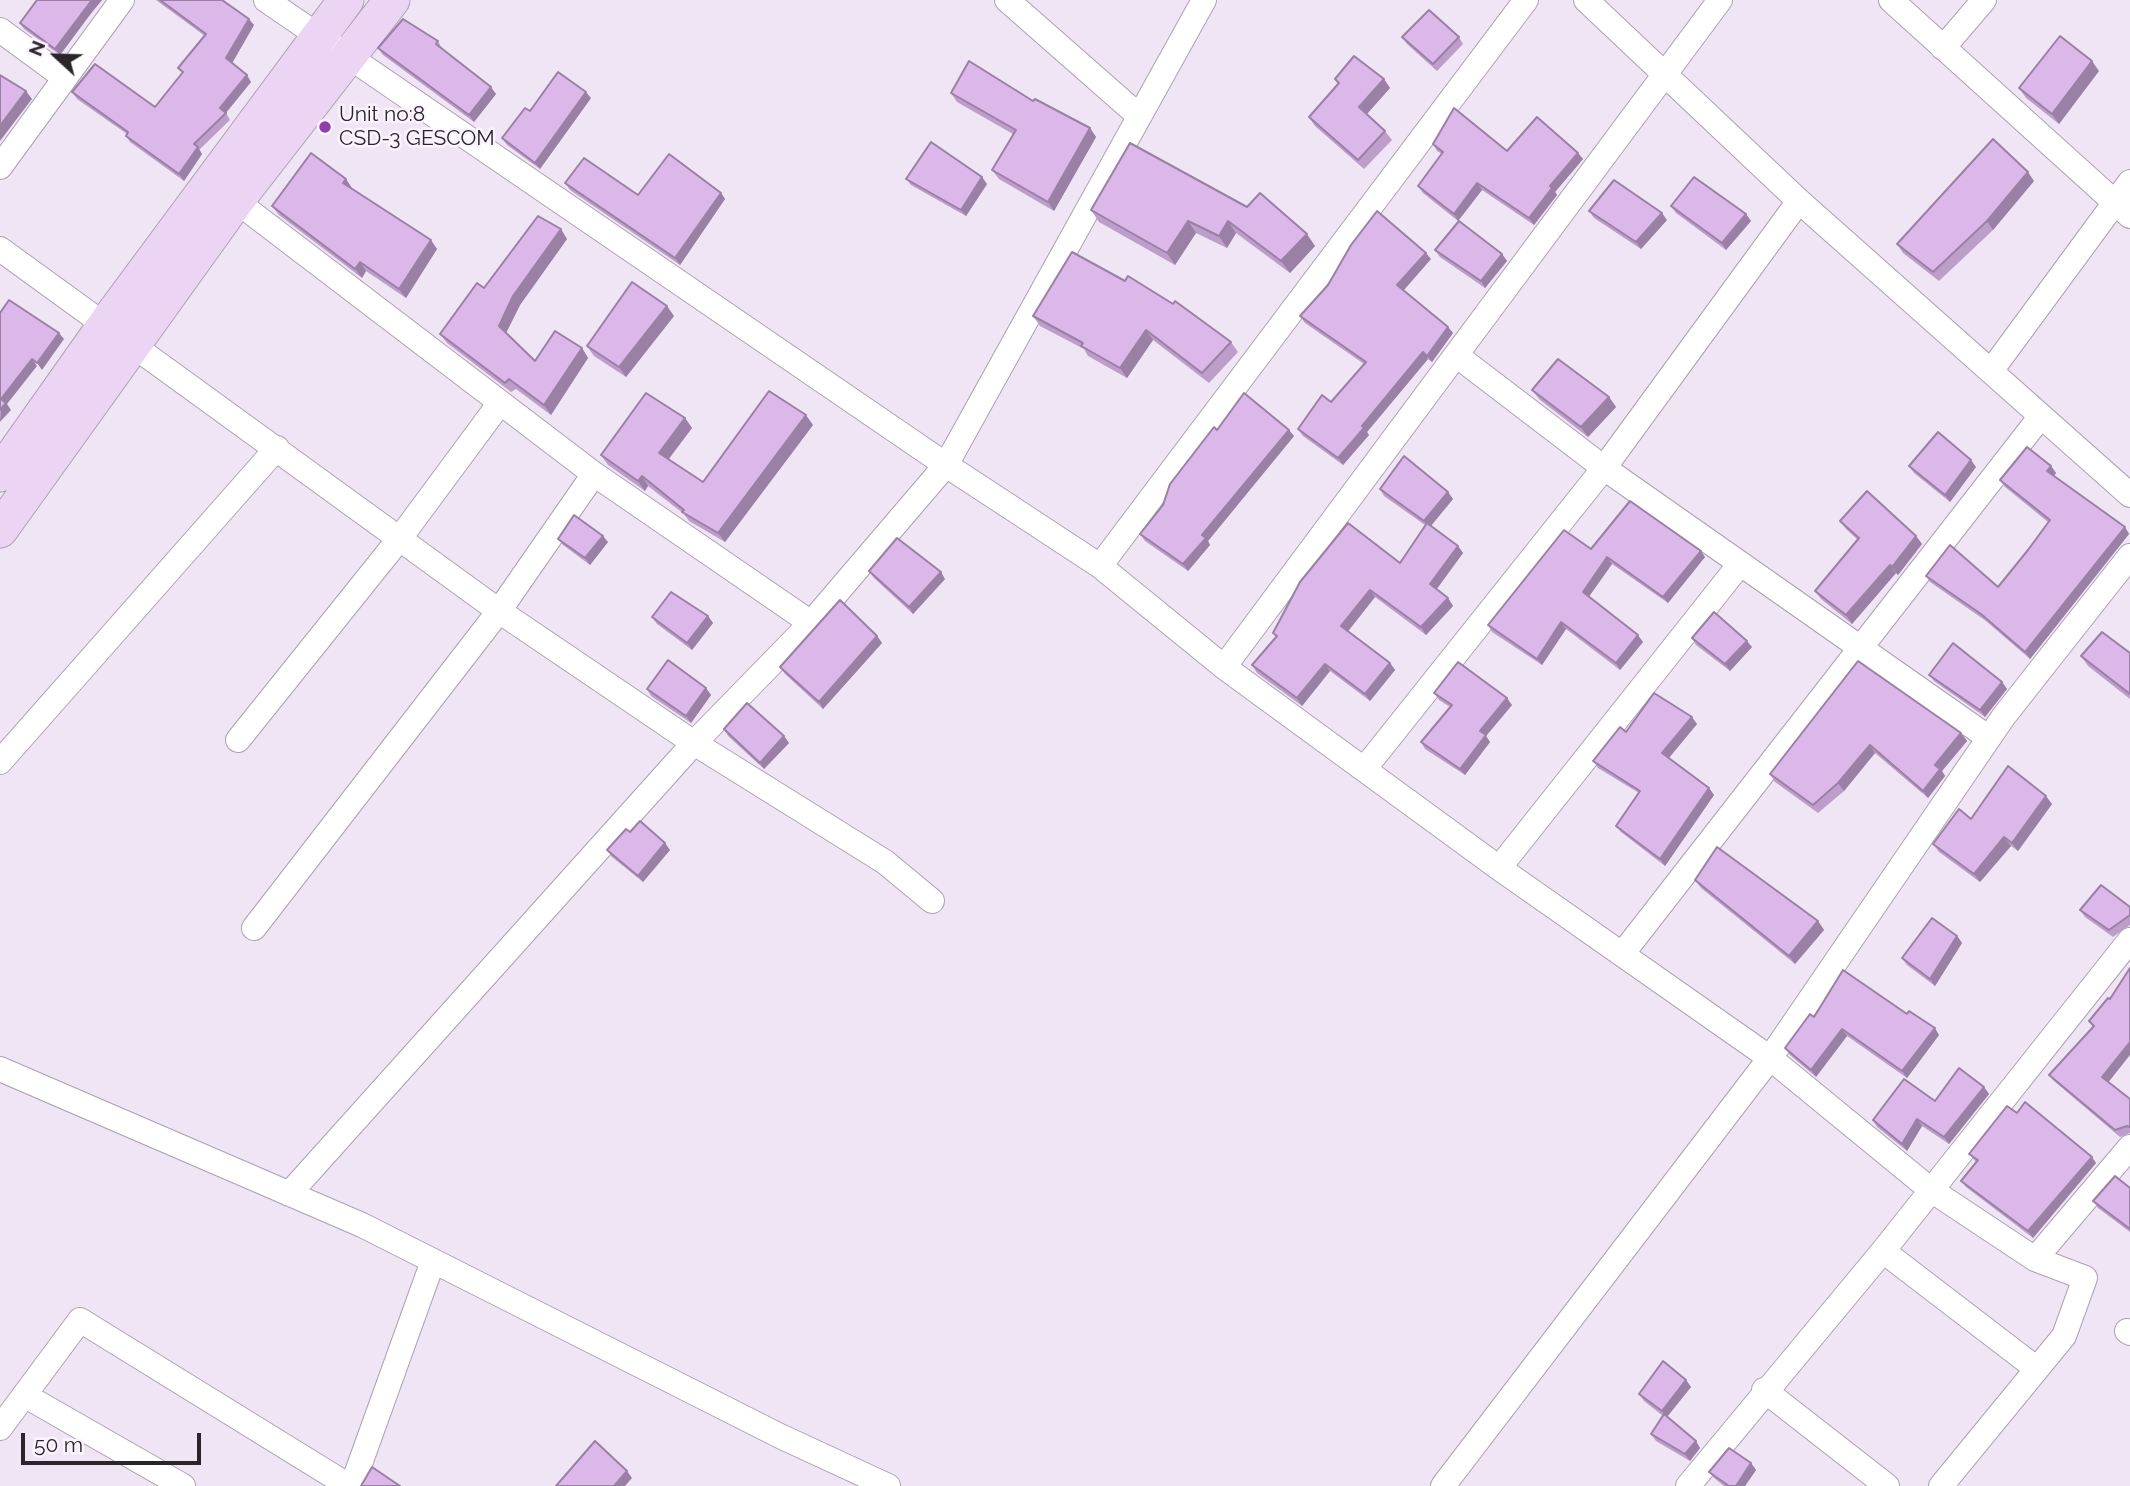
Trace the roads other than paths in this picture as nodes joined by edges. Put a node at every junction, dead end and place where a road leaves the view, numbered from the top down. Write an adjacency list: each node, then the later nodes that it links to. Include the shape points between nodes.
1 (122, 0): 17 (street)
2 (266, 0): 13 (street)
3 (346, 0): 13 (street)
4 (391, 0): 15 (street)
5 (1204, 0): 18 (street)
6 (1526, 0): 40 (street)
7 (1586, 0): 16 (street)
8 (1720, 0): 16 (street)
9 (1891, 0): 14 (street)
10 (1984, 0): 14 (street)
11 (1015, 3): 18 (street)
12 (0, 30): 17 (street)
13 (318, 37): 15 (street); 25 (street)
14 (1943, 48): 23 (street)
15 (348, 57): 21 (street); 31 (street)
16 (1667, 74): 22 (street); 26 (street)
17 (64, 77): 19 (street)
18 (1139, 116): 31 (street)
19 (0, 167)
20 (2130, 182): 23 (street)
21 (236, 201): 25 (street); 28 (street)
22 (1799, 201): 27 (street); 32 (street)
23 (2122, 208): 27 (street)
24 (0, 249): 25 (street)
25 (119, 333): 30 (street); 33 (street); 36 (street)
26 (1456, 355): 32 (street); 44 (street)
27 (1991, 371): 29 (street)
28 (500, 403): 34 (street); 37 (street)
29 (2040, 416): 35 (street); 43 (street)
30 (277, 448): 37 (street); 48 (street)
31 (946, 465): 40 (street); 42 (street)
32 (1604, 468): 39 (street); 49 (street)
33 (0, 474)
34 (594, 474): 41 (street); 42 (street)
35 (2130, 495)
36 (0, 530)
37 (400, 538): 41 (street); 46 (street)
38 (2130, 556): 45 (street)
39 (1740, 564): 43 (street); 50 (street)
40 (1100, 566): 44 (street)
41 (499, 611): 47 (street); 52 (street)
42 (811, 622): 47 (street)
43 (1862, 648): 45 (street); 54 (street)
44 (1224, 667): 49 (street)
45 (1989, 738): 55 (street)
46 (238, 740)
47 (694, 743): 51 (street, via 885,862); 59 (street)
48 (0, 762)
49 (1365, 768): 50 (street)
50 (1499, 868): 54 (street)
51 (932, 901)
52 (254, 928)
53 (2130, 940): 58 (street)
54 (1623, 953): 55 (street)
55 (1770, 1058): 58 (street); 70 (street)
56 (0, 1069): 59 (street)
57 (2130, 1147): 61 (street)
58 (1931, 1190): 60 (street); 61 (street)
59 (289, 1194): 62 (street)
60 (1883, 1251): 63 (street); 64 (street)
61 (2035, 1259): 63 (street, via 2085,1278 2064,1336)
62 (433, 1261): 68 (street); 69 (street)
63 (2037, 1369): 73 (street)
64 (1764, 1390): 71 (street); 72 (street)
65 (24, 1395): 66 (street); 67 (street); 68 (street, via 80,1320)
66 (0, 1428)
67 (183, 1486)
68 (351, 1486)
69 (888, 1486)
70 (1444, 1486)
71 (1688, 1486)
72 (1887, 1486)
73 (1941, 1486)

